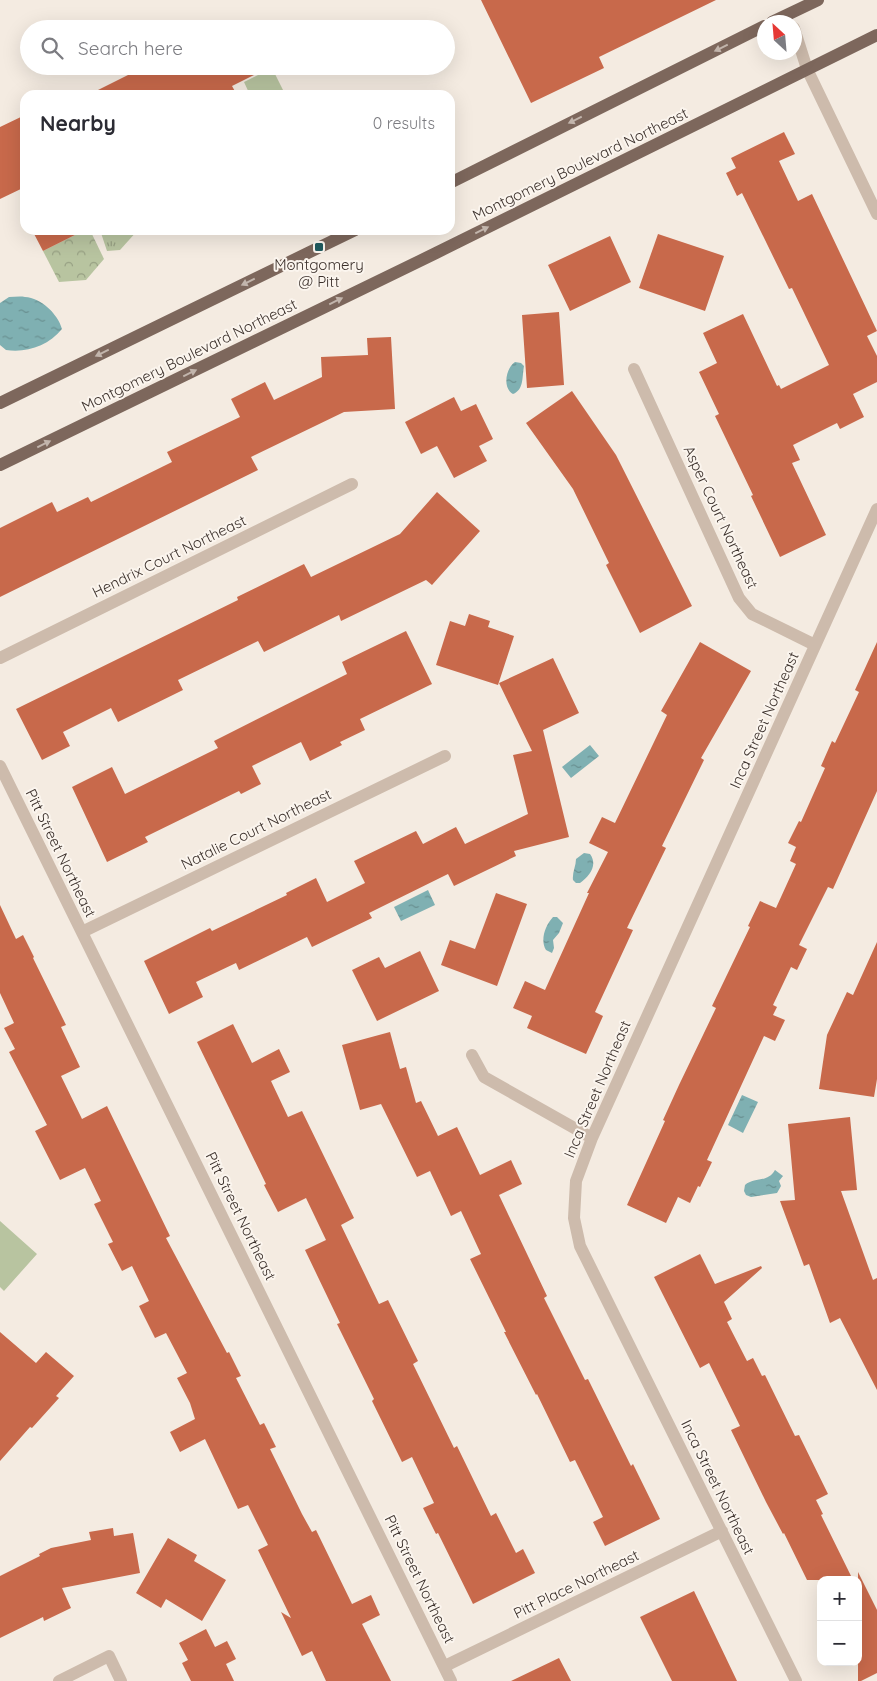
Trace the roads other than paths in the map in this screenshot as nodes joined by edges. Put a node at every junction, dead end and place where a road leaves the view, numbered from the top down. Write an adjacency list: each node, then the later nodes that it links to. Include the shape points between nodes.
1 (818, 0): 2 (main road)
2 (796, 15)
3 (757, 30): 7 (main road, one-way to 7)
4 (877, 35): 6 (main road, Montgomery Boulevard Northeast)
5 (802, 53): 6 (street)
6 (807, 69): 8 (street); 12 (main road, Montgomery Boulevard Northeast, one-way to 6)
7 (455, 180)
8 (877, 214)
9 (345, 235): 11 (main road, one-way to 11)
10 (634, 369): 15 (street, Asper Court Northeast, via 740,598 752,614)
11 (0, 403)
12 (0, 465)
13 (352, 484): 16 (street, Hendrix Court Northeast)
14 (877, 509): 15 (street, Inca Street Northeast)
15 (815, 645): 21 (street, Inca Street Northeast)
16 (0, 658)
17 (445, 756): 19 (street, Natalie Court Northeast)
18 (0, 766): 19 (street, Pitt Street Northeast)
19 (82, 932): 23 (street, Pitt Street Northeast)
20 (472, 1055): 21 (street, via 484,1077)
21 (592, 1138): 22 (street, Inca Street Northeast, via 576,1181 574,1218 580,1246)
22 (722, 1531): 23 (street, Pitt Place Northeast); 27 (street, Inca Street Northeast)
23 (445, 1666): 26 (street, Pitt Street Northeast)
24 (60, 1681): 25 (street, via 109,1656)
25 (121, 1681)
26 (451, 1681)
27 (796, 1681)

